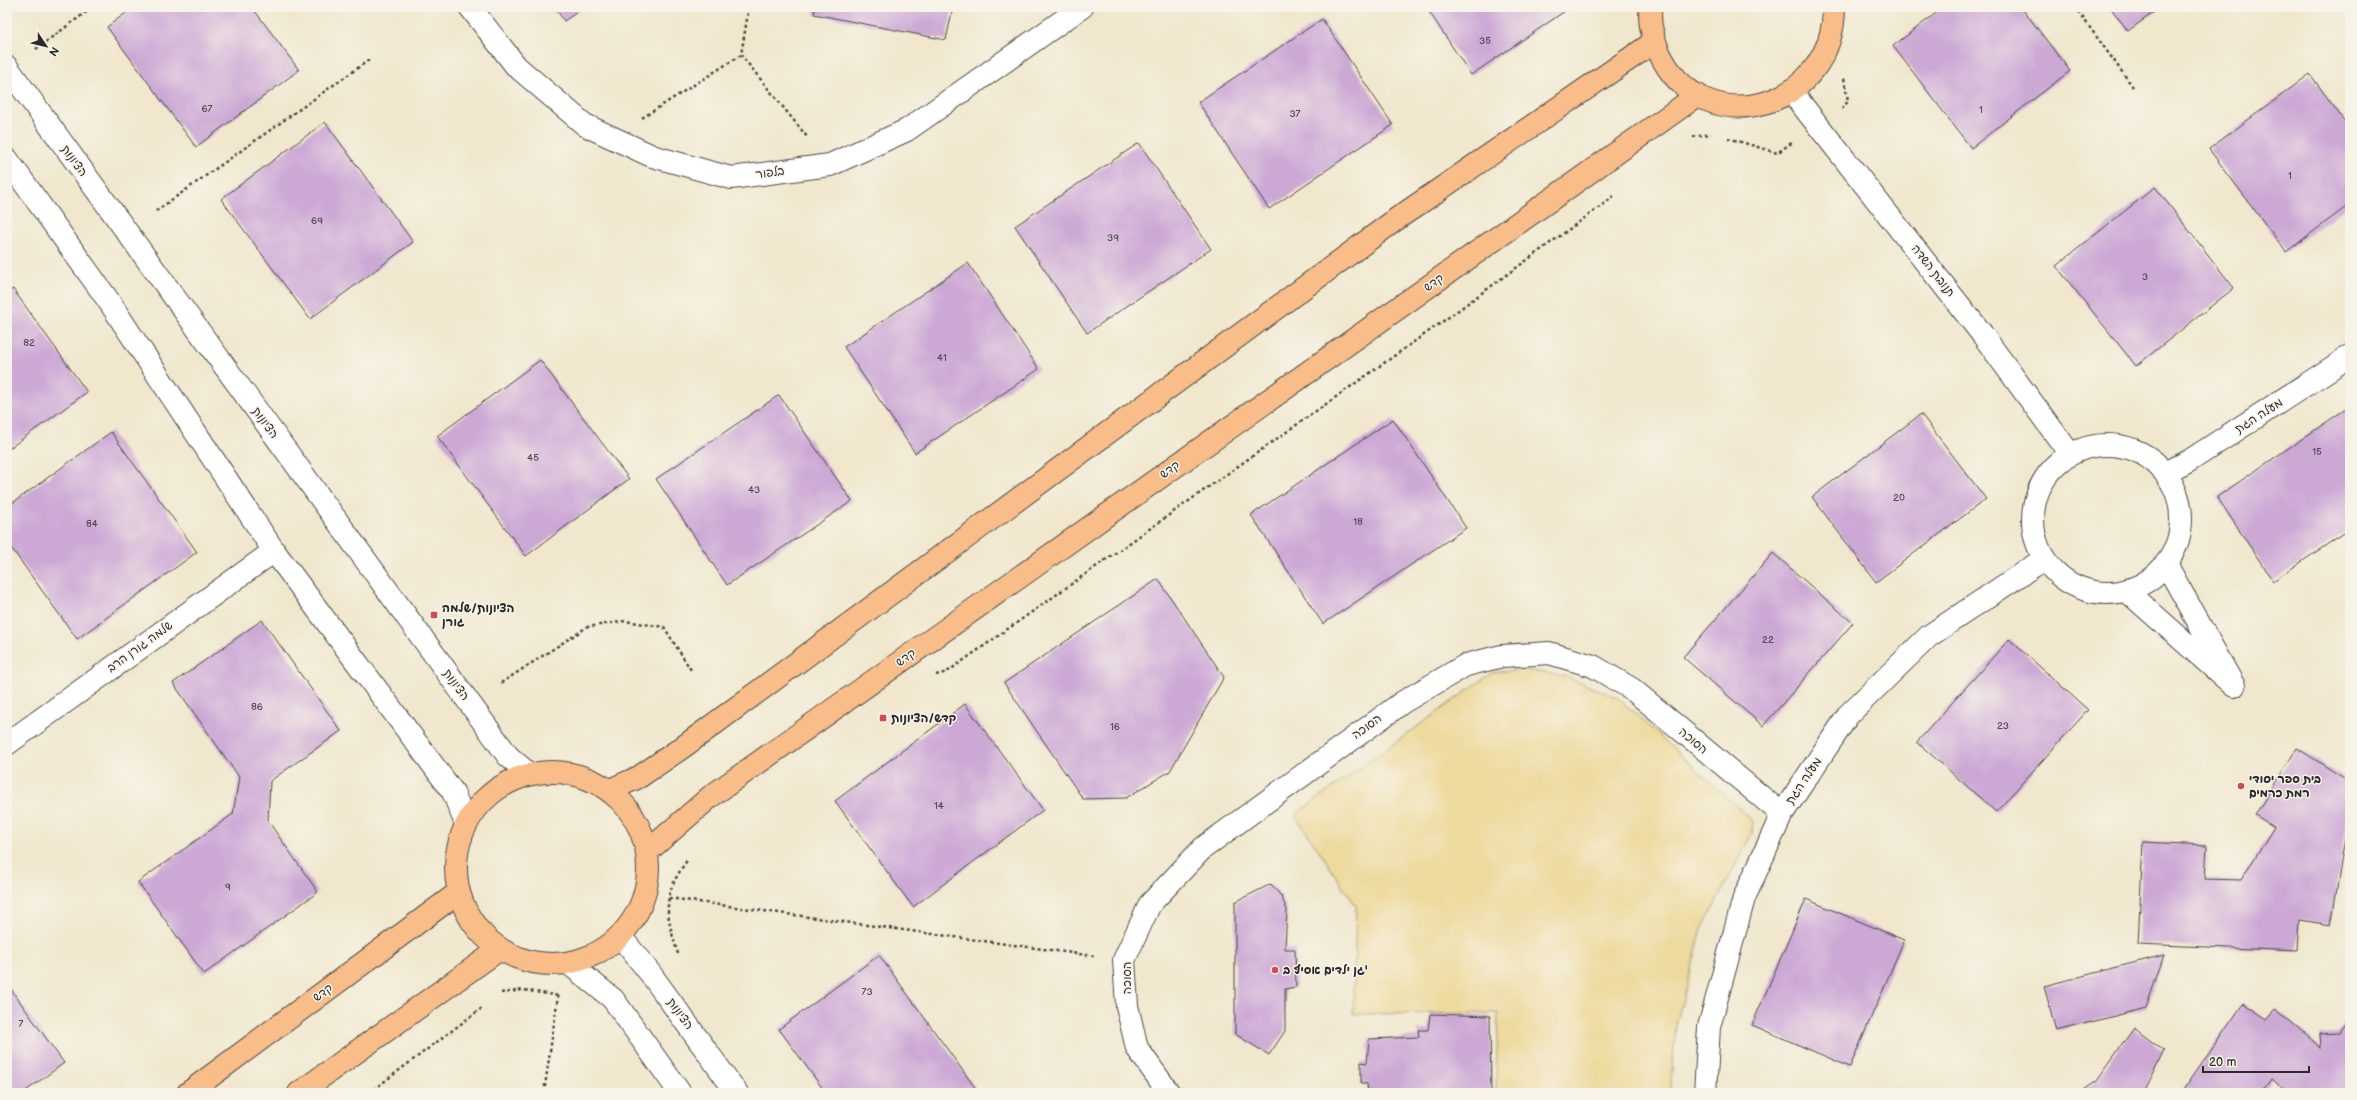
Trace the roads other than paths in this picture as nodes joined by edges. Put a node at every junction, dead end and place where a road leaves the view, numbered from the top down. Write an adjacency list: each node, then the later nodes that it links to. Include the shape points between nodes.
1 (470, 7): 2 (street, בלפור, via 516,66 585,125 652,156 731,178 830,165 907,130)
2 (1082, 7)
3 (1651, 7): 5 (main road)
4 (1834, 7): 7 (main road, via 1832,32 1824,56 1810,76)
5 (1654, 42): 8 (main road, via 1664,63 1679,82); 19 (main road, via 1398,218 683,747 639,777)
6 (7, 67): 18 (street, הציונות, via 508,756)
7 (1791, 91): 8 (main road, via 1769,102 1745,106 1720,104); 11 (street, תנובת השדה, via 1982,334)
8 (1698, 95): 22 (main road, קדש, via 710,797)
9 (7, 159): 13 (street, via 108,300)
10 (2350, 356): 12 (street, מעלה הגת)
11 (2070, 454): 12 (street, via 2103,444 2127,447 2149,457); 14 (street, via 2042,481 2033,507 2034,534)
12 (2166, 473): 15 (street, via 2178,494 2182,517 2178,542)
13 (274, 551): 17 (street, שלמה גורן הרב); 21 (street, via 453,792)
14 (2044, 559): 16 (street, via 2073,586 2100,593); 20 (street, מעלה הגת, via 1929,636 1849,714)
15 (2166, 564): 16 (street, via 2151,579); 16 (street, via 2234,686)
16 (2127, 591)
17 (10, 735)
18 (529, 774): 19 (main road, via 567,772 589,778); 21 (main road, via 509,782 487,798)
19 (610, 790): 22 (main road, via 627,806 640,828)
20 (1782, 814): 31 (street, הסוכה, via 1632,689 1593,666 1549,653 1502,656 1466,666 1402,702 1203,848 1150,904 1124,960 1127,1006 1137,1048); 32 (street, מעלה הגת, via 1744,898 1709,1027)
21 (466, 824): 23 (main road, via 458,846 456,869)
22 (647, 852): 24 (main road, via 648,883 638,912)
23 (459, 892): 25 (main road, via 468,914 482,934); 27 (main road, קדש)
24 (620, 936): 26 (main road, via 594,954); 30 (street, הציונות)
25 (500, 949): 26 (main road, via 531,962); 28 (main road)
26 (568, 963): 29 (street, via 613,999)
27 (188, 1093)
28 (299, 1093)
29 (680, 1093)
30 (737, 1093)
31 (1169, 1093)
32 (1705, 1093)

